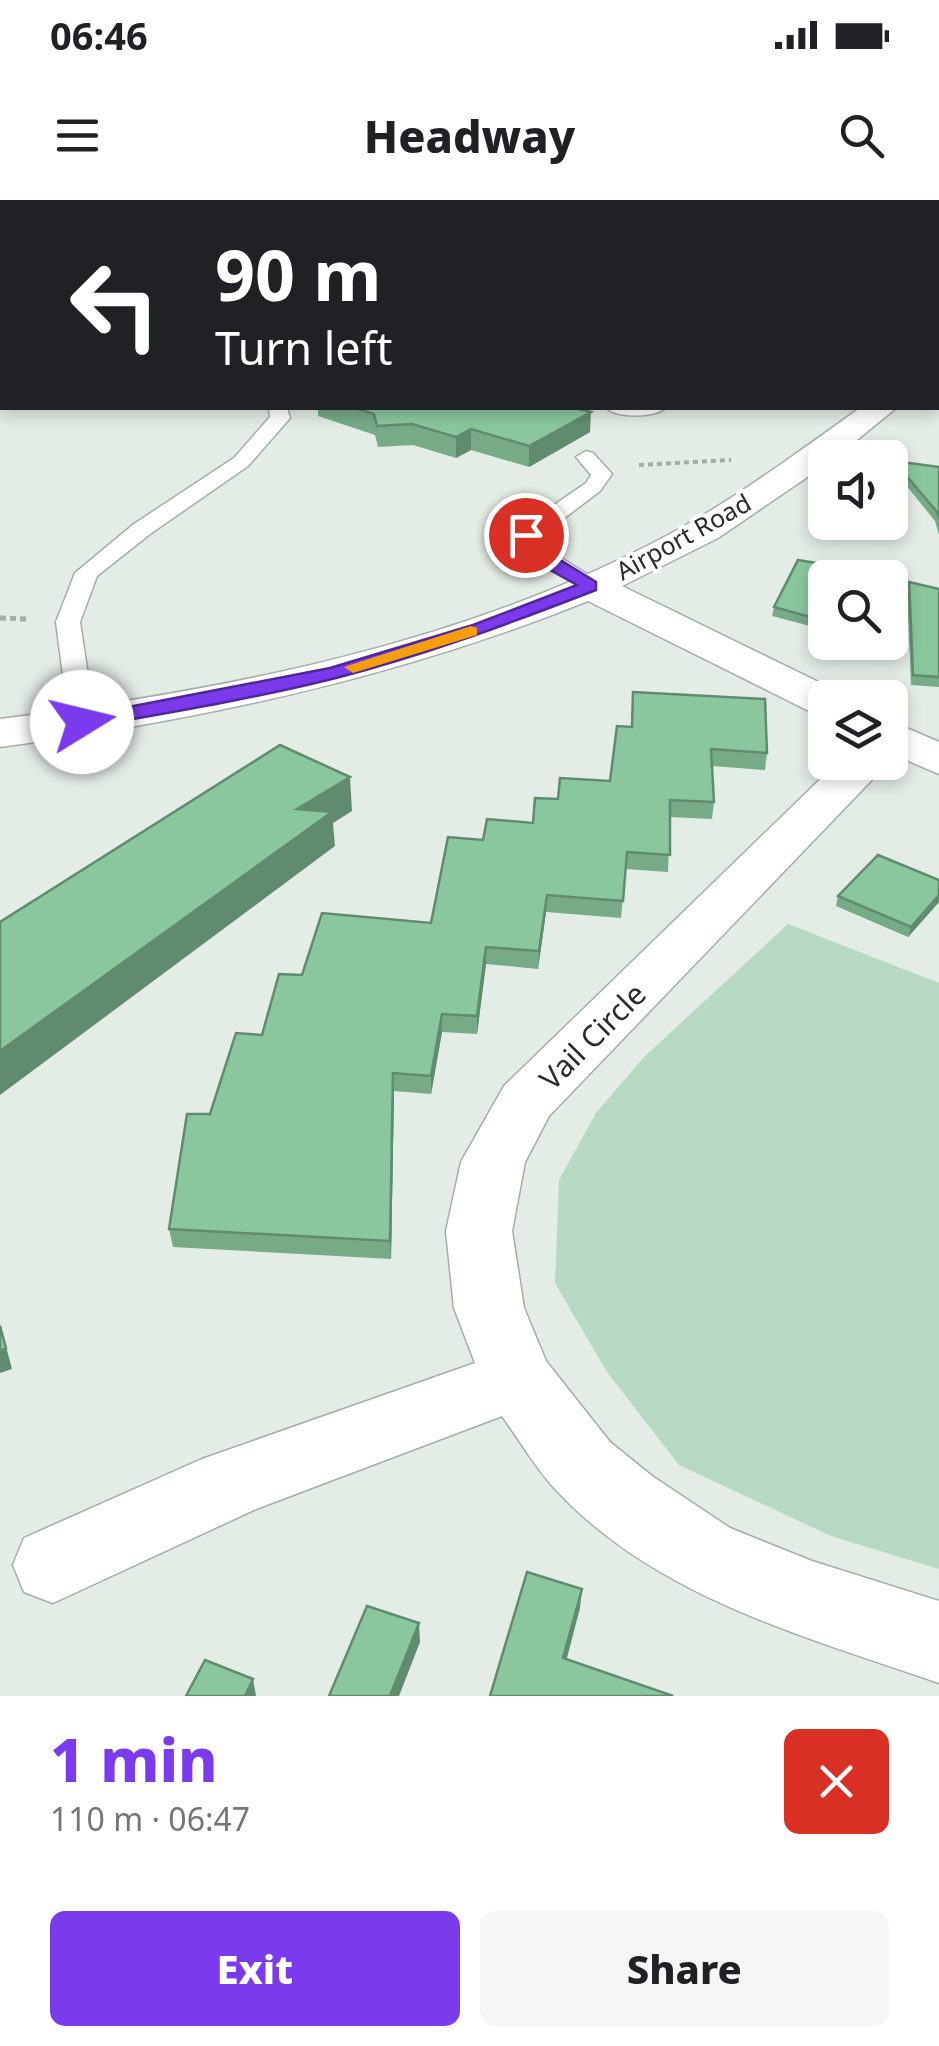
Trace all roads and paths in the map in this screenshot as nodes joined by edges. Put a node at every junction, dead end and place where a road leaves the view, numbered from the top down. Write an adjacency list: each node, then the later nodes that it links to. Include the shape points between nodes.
1 (179, 200): 2 (path)
2 (214, 200)
3 (278, 410): 9 (lane, via 280,418 241,462 87,573 68,622)
4 (877, 410): 7 (street, Airport Road, via 705,530)
5 (744, 460): 6 (path)
6 (592, 462): 7 (lane, via 602,474 592,487 522,543)
7 (590, 586): 8 (street); 9 (street, Airport Road, via 334,673)
8 (808, 694)
9 (82, 722): 10 (street, Airport Road)
10 (0, 733)
11 (908, 750): 12 (street, Vail Circle)
12 (939, 760)
13 (848, 780): 14 (street, Vail Circle, via 526,1102 493,1162 480,1232 489,1308)
14 (518, 1379): 15 (street, via 230,1484); 16 (street, Vail Circle, via 583,1466 702,1554)
15 (53, 1565)
16 (939, 1642)

